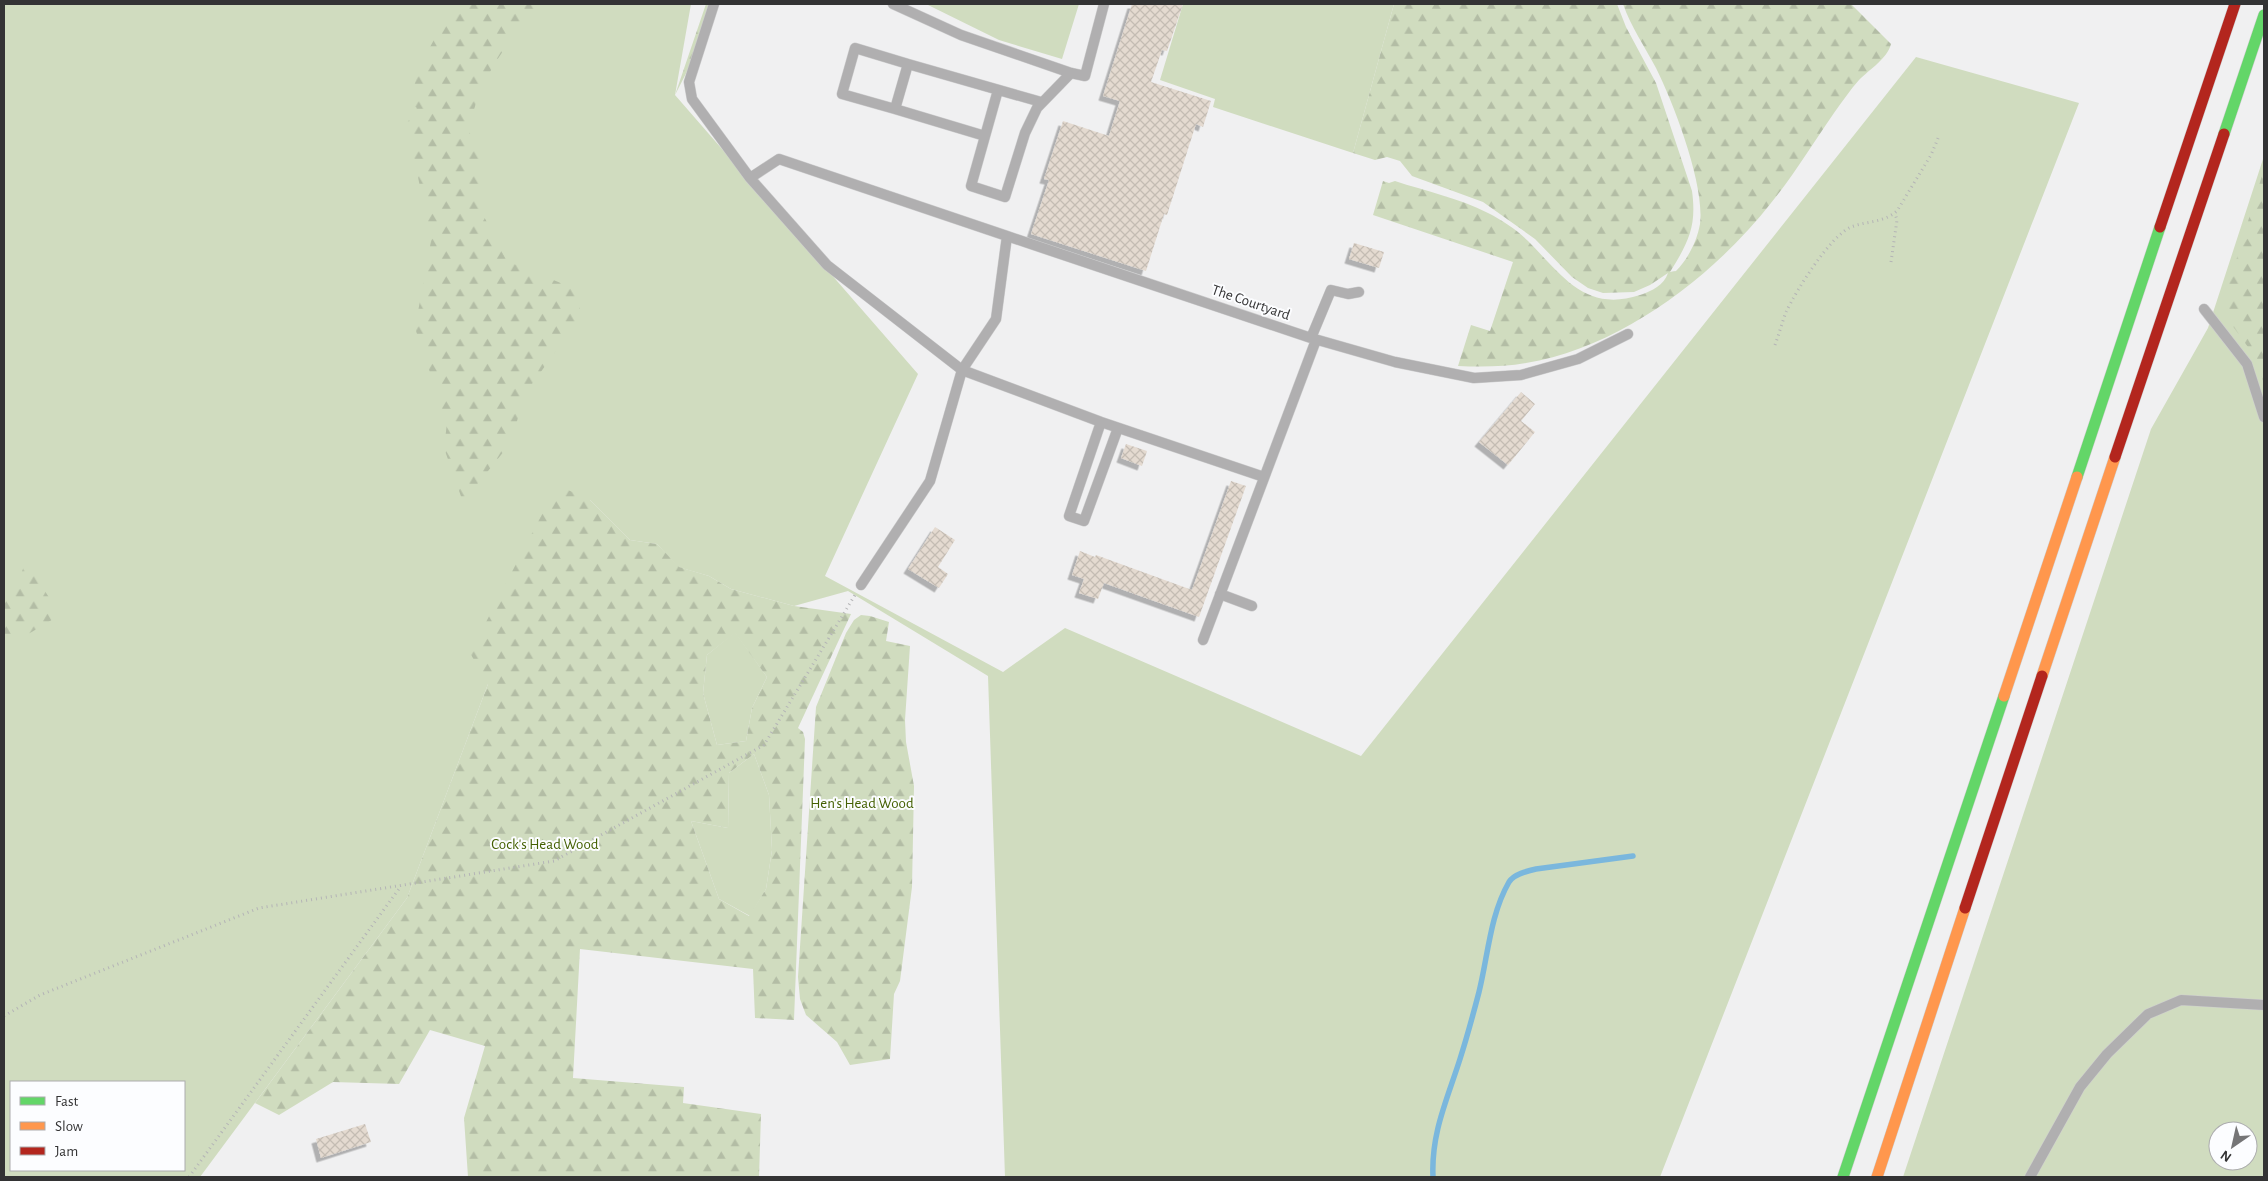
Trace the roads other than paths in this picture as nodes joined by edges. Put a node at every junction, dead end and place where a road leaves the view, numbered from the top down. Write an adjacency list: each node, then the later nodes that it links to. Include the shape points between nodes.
1 (714, 4): 12 (lane, via 689,82 692,99)
2 (893, 4): 7 (lane, via 961,35)
3 (1104, 4): 7 (lane, via 1085,76)
4 (2235, 4): 28 (highway)
5 (2264, 15): 29 (highway)
6 (908, 64): 8 (lane); 10 (lane); 10 (lane, via 855,48 842,94)
7 (1071, 73): 9 (lane)
8 (998, 90): 9 (lane); 11 (lane)
9 (1041, 102): 11 (lane, via 1025,133 1005,197 972,186)
10 (895, 110): 11 (lane)
11 (985, 136)
12 (750, 178): 13 (lane, The Courtyard, via 779,159); 18 (lane, via 827,266)
13 (1007, 236): 17 (lane, The Courtyard); 18 (lane, via 996,319)
14 (1359, 292): 17 (lane, via 1348,294 1332,290)
15 (2204, 309): 19 (lane, via 2247,364)
16 (1628, 334): 17 (lane, The Courtyard, via 1578,360 1521,375 1474,378 1395,362)
17 (1313, 339): 22 (lane)
18 (962, 370): 20 (lane); 23 (lane, via 930,481)
19 (2264, 417)
20 (1101, 422): 21 (lane); 21 (lane, via 1069,516 1084,521)
21 (1118, 428): 22 (lane)
22 (1264, 477): 24 (lane)
23 (860, 586)
24 (1220, 594): 25 (lane); 26 (lane)
25 (1252, 606)
26 (1203, 640)
27 (2264, 1005): 30 (lane, via 2181,1000 2148,1014 2107,1054 2080,1087)
28 (1843, 1177)
29 (1876, 1177)
30 (2030, 1177)

